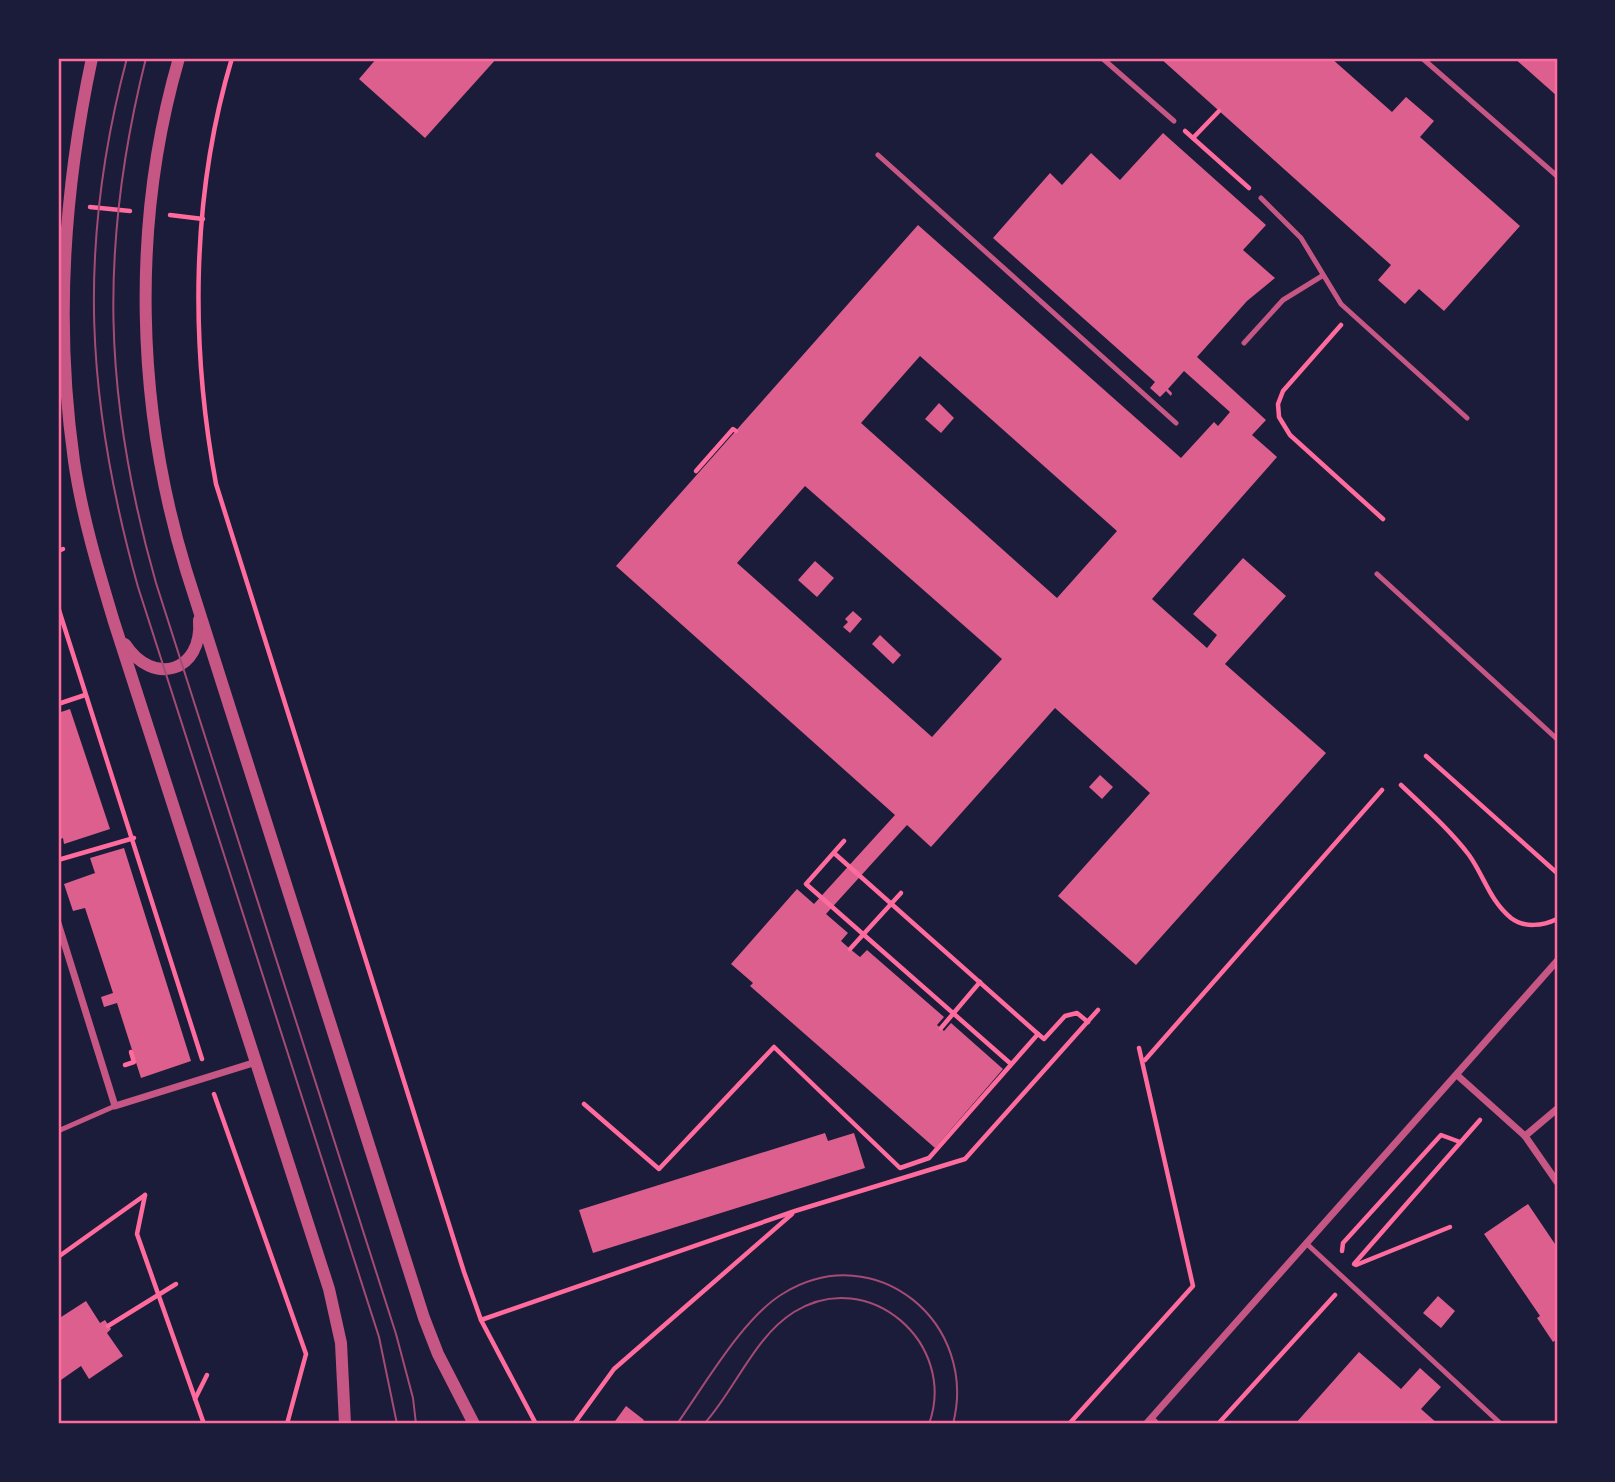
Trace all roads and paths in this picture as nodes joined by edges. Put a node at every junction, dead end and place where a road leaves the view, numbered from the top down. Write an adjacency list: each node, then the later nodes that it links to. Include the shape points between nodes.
1 (92, 58): 15 (street, via 78,125)
2 (179, 58): 29 (street, via 160,137 150,213 148,385 162,484)
3 (232, 58): 16 (path, via 214,126)
4 (1102, 58): 7 (lane)
5 (1422, 58): 10 (lane)
6 (1219, 111): 8 (path)
7 (1174, 121): 8 (path)
8 (1193, 138): 11 (path)
9 (878, 155): 24 (lane)
10 (1557, 176)
11 (1261, 198): 18 (lane, via 1301,237)
12 (85, 207): 13 (path)
13 (135, 212)
14 (168, 215): 16 (path)
15 (68, 219): 17 (street); 22 (street)
16 (203, 219): 80 (path, via 200,387 219,500)
17 (58, 244)
18 (1322, 276): 19 (lane); 20 (lane, via 1283,300)
19 (1351, 314): 23 (lane); 27 (path, via 1283,391 1278,411 1290,435)
20 (1244, 343)
21 (58, 372): 22 (street)
22 (66, 392): 31 (street, via 82,507)
23 (1467, 418)
24 (1176, 423)
25 (736, 432): 26 (path, via 733,429)
26 (696, 471)
27 (1383, 519)
28 (1377, 574): 34 (lane)
29 (197, 601): 31 (street, via 195,645 189,658 171,669 151,669 137,660); 88 (street, via 424,1318)
30 (58, 607): 32 (path)
31 (114, 622): 59 (street)
32 (85, 695): 33 (path); 38 (path)
33 (58, 704)
34 (1557, 739)
35 (1426, 756): 42 (path)
36 (1401, 785): 45 (path, via 1458,842 1494,902 1512,919 1533,925)
37 (1382, 790): 58 (path)
38 (134, 838): 41 (path); 63 (path)
39 (844, 841): 40 (path)
40 (834, 853): 44 (path); 47 (path, via 806,884)
41 (58, 860)
42 (1557, 873)
43 (901, 893): 44 (path)
44 (891, 904): 47 (path); 50 (path)
45 (1557, 919)
46 (58, 922): 65 (street)
47 (863, 934): 48 (path); 52 (path)
48 (850, 949)
49 (1557, 961): 62 (street)
50 (980, 982): 52 (path); 55 (path)
51 (1098, 1010): 53 (path)
52 (954, 1013): 54 (path); 60 (path)
53 (1088, 1022): 55 (path, via 1073,1013 1044,1039); 72 (path, via 965,1159)
54 (941, 1028)
55 (1038, 1034): 60 (path)
56 (1139, 1048): 58 (path)
57 (131, 1052): 61 (path, via 134,1062)
58 (1145, 1060): 91 (path, via 1193,1286)
59 (256, 1062): 63 (street); 87 (street, via 336,1316)
60 (1011, 1064): 64 (path, via 929,1158 900,1168 774,1047 659,1170)
61 (125, 1065)
62 (1457, 1075): 69 (street); 74 (street)
63 (209, 1078): 65 (street); 86 (path, via 306,1354)
64 (583, 1104)
65 (116, 1106): 68 (lane)
66 (1557, 1109): 69 (street)
67 (1483, 1117): 70 (path)
68 (58, 1131)
69 (1525, 1136): 71 (street)
70 (1460, 1142): 76 (path); 76 (path, via 1441,1135 1343,1243 1343,1255)
71 (1557, 1182)
72 (795, 1211): 80 (path); 90 (path, via 614,1369)
73 (1450, 1227): 76 (path)
74 (1307, 1244): 84 (street); 93 (lane)
75 (58, 1257): 79 (path, via 145,1195 137,1234)
76 (1352, 1266)
77 (176, 1284): 79 (path)
78 (1343, 1287): 92 (path)
79 (158, 1294): 81 (path); 83 (path)
80 (481, 1320): 89 (path)
81 (108, 1325)
82 (207, 1375): 83 (path)
83 (195, 1399): 85 (path)
84 (1152, 1422)
85 (202, 1424)
86 (287, 1424)
87 (345, 1424)
88 (474, 1424)
89 (536, 1424)
90 (574, 1424)
91 (1069, 1424)
92 (1218, 1424)
93 (1501, 1424)

